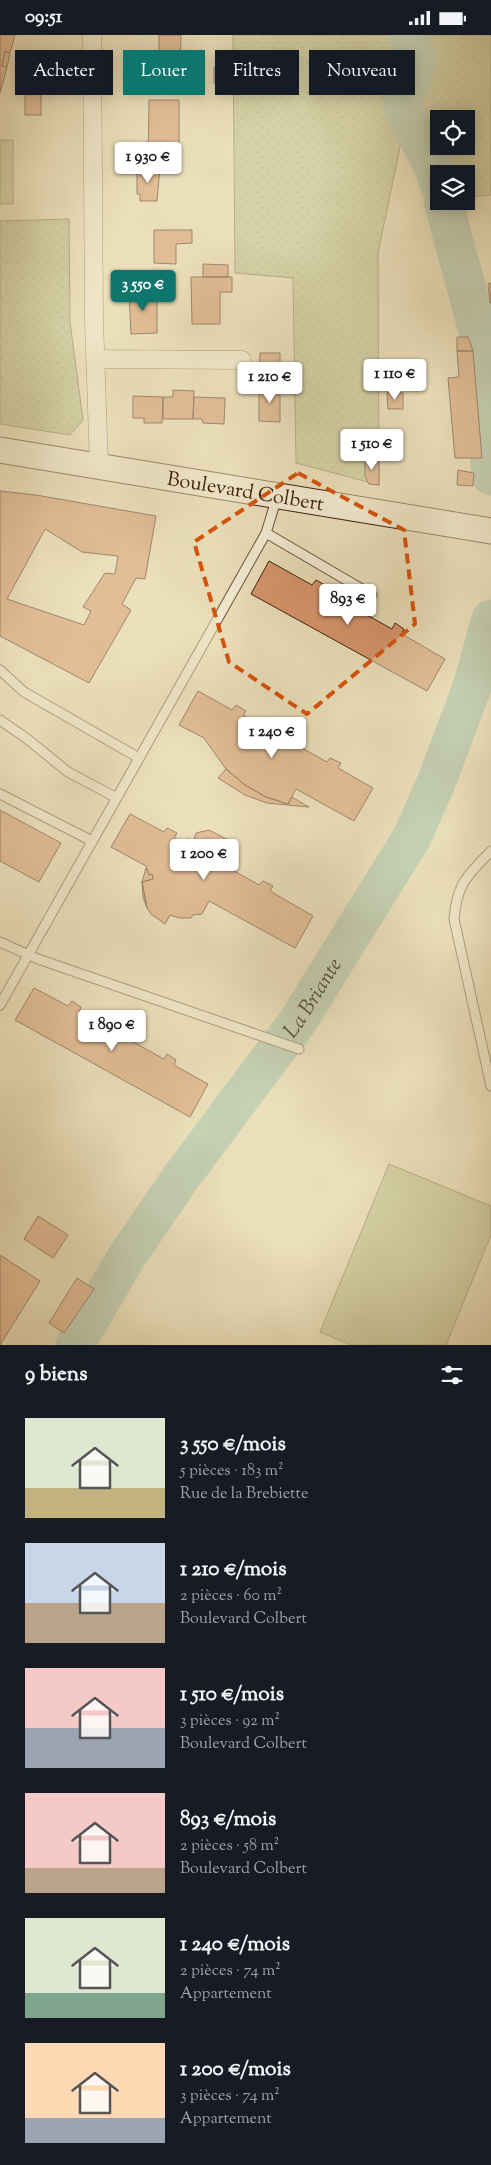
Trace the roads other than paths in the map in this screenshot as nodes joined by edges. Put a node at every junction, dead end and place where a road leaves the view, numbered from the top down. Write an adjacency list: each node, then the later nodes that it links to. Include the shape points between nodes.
1 (92, 35): 2 (street)
2 (95, 359): 3 (street); 5 (street)
3 (242, 360)
4 (0, 450): 5 (main road, Boulevard Colbert)
5 (99, 466): 6 (main road, Boulevard Colbert)
6 (277, 497): 7 (main road, Boulevard Colbert); 8 (lane)
7 (486, 530)
8 (266, 533): 9 (lane); 12 (lane)
9 (372, 595)
10 (0, 670): 12 (lane, via 24,692)
11 (0, 720): 14 (lane, via 68,772)
12 (139, 758): 14 (lane)
13 (0, 793): 15 (lane)
14 (117, 798): 15 (lane)
15 (92, 841): 18 (lane)
16 (491, 851): 21 (lane, via 465,880 456,897 454,919)
17 (0, 942): 18 (lane)
18 (28, 955): 19 (lane); 20 (lane)
19 (0, 1005)
20 (299, 1049)
21 (491, 1086)

